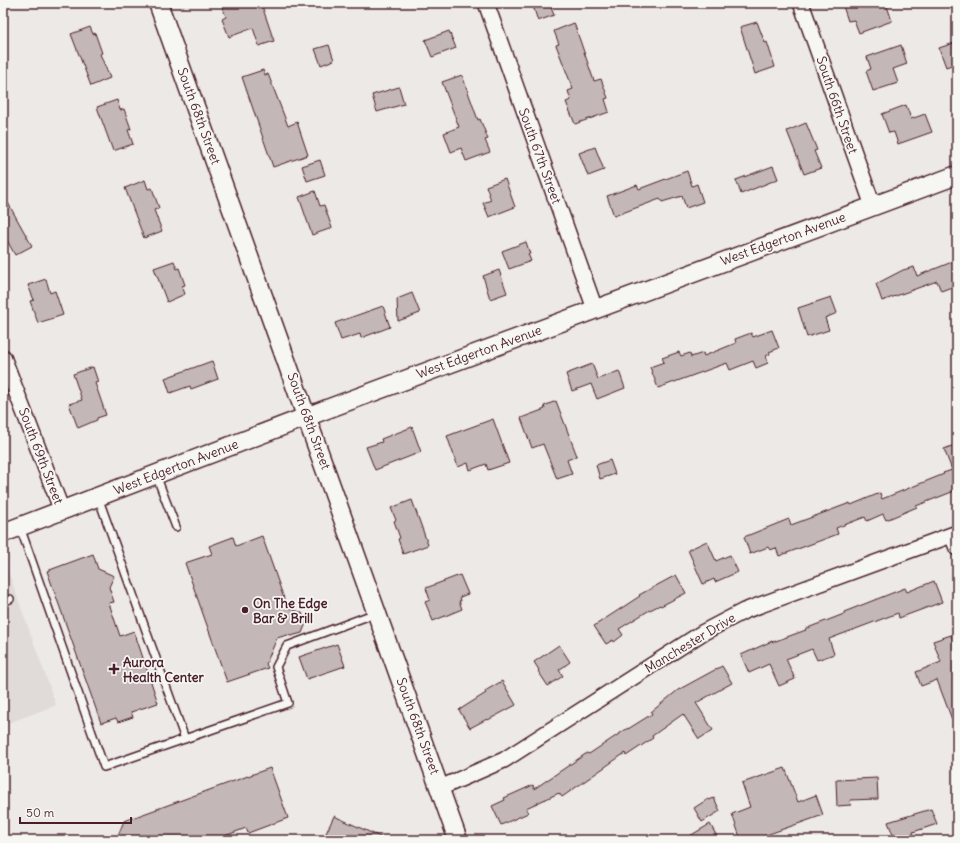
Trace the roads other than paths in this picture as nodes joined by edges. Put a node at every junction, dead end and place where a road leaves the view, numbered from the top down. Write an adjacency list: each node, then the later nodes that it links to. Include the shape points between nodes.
1 (158, 3): 8 (street, South 68th Street)
2 (486, 3): 6 (street, South 67th Street)
3 (801, 3): 5 (street, South 66th Street)
4 (957, 174): 5 (street, West Edgerton Avenue)
5 (873, 206): 6 (street, West Edgerton Avenue)
6 (595, 309): 8 (street, West Edgerton Avenue)
7 (3, 357): 11 (street, South 69th Street)
8 (307, 417): 9 (street, West Edgerton Avenue); 18 (street, South 68th Street)
9 (156, 474): 10 (street, West Edgerton Avenue); 13 (lane)
10 (98, 497): 11 (street, West Edgerton Avenue); 19 (lane)
11 (62, 511): 12 (street, West Edgerton Avenue)
12 (20, 527): 14 (street, West Edgerton Avenue); 19 (lane, via 104,767)
13 (176, 527)
14 (3, 533)
15 (955, 539): 20 (street, Manchester Drive, via 744,611 702,633 504,760)
16 (10, 599): 17 (lane)
17 (3, 602)
18 (377, 613): 19 (lane, via 287,646 276,667 288,702); 20 (street, South 68th Street)
19 (185, 739)
20 (440, 788): 21 (street, South 68th Street)
21 (458, 840)

